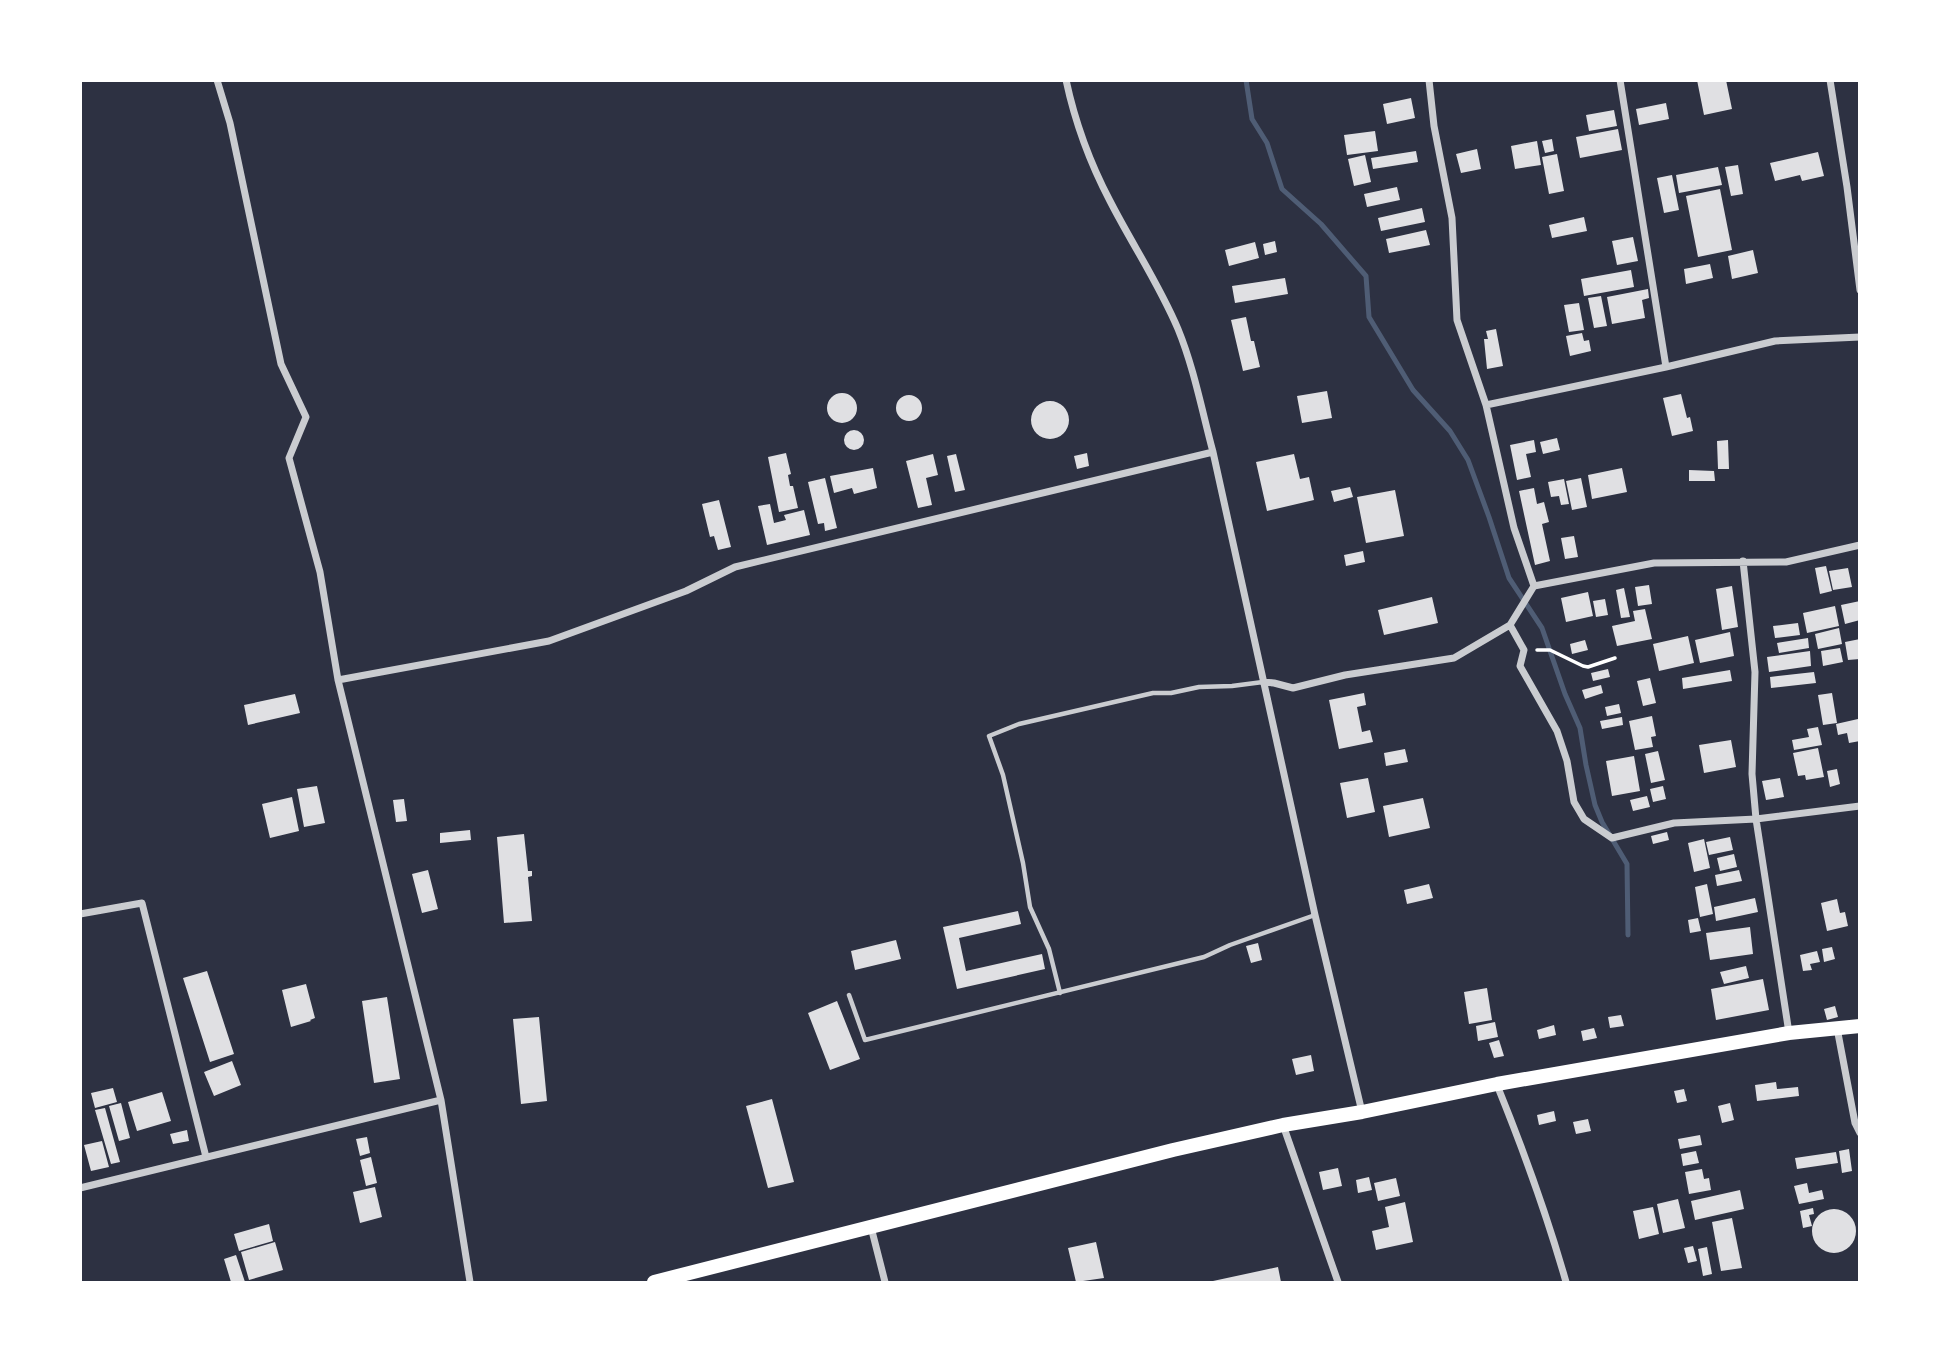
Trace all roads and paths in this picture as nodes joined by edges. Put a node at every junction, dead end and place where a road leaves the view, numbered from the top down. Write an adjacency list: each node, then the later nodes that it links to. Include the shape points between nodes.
1 (216, 80): 17 (street, via 230,123 281,364 306,417 289,458 320,572)
2 (1066, 80): 10 (street, via 1073,115 1109,200 1178,329)
3 (1429, 80): 9 (street, via 1452,218 1457,320)
4 (1620, 80): 8 (street)
5 (1830, 80): 6 (street)
6 (1860, 290)
7 (1860, 337): 8 (street, via 1775,341)
8 (1666, 368): 9 (street)
9 (1486, 405): 13 (street)
10 (1213, 452): 17 (street, via 735,567 686,591 548,641); 18 (street)
11 (1860, 545): 12 (street, via 1786,562)
12 (1743, 561): 13 (street, via 1654,564); 20 (street, via 1755,672)
13 (1532, 590): 14 (street)
14 (1510, 625): 15 (street); 18 (street, via 1454,659 1345,675 1293,688)
15 (1524, 650): 16 (path, via 1550,650 1588,667); 20 (street, via 1520,666 1557,731 1574,802 1584,819 1612,838 1674,823)
16 (1615, 658)
17 (338, 680): 29 (street)
18 (1264, 682): 22 (street); 23 (lane, via 1153,693 1019,724 989,736 1003,775 1030,907 1049,949)
19 (1860, 806): 20 (street)
20 (1755, 819): 27 (street)
21 (80, 914): 33 (street, via 142,903)
22 (1315, 915): 23 (lane, via 1204,957); 30 (street)
23 (1060, 992): 24 (lane, via 865,1040)
24 (849, 995)
25 (1860, 1026): 26 (highway)
26 (1837, 1028): 27 (highway); 32 (street)
27 (1789, 1032): 28 (highway)
28 (1497, 1084): 30 (highway); 40 (street)
29 (441, 1100): 33 (street); 36 (street)
30 (1362, 1112): 31 (highway)
31 (1283, 1125): 35 (highway); 39 (street)
32 (1860, 1133)
33 (206, 1157): 34 (street)
34 (80, 1188)
35 (871, 1227): 37 (highway); 38 (street)
36 (470, 1283)
37 (654, 1283)
38 (885, 1283)
39 (1338, 1283)
40 (1566, 1283)

